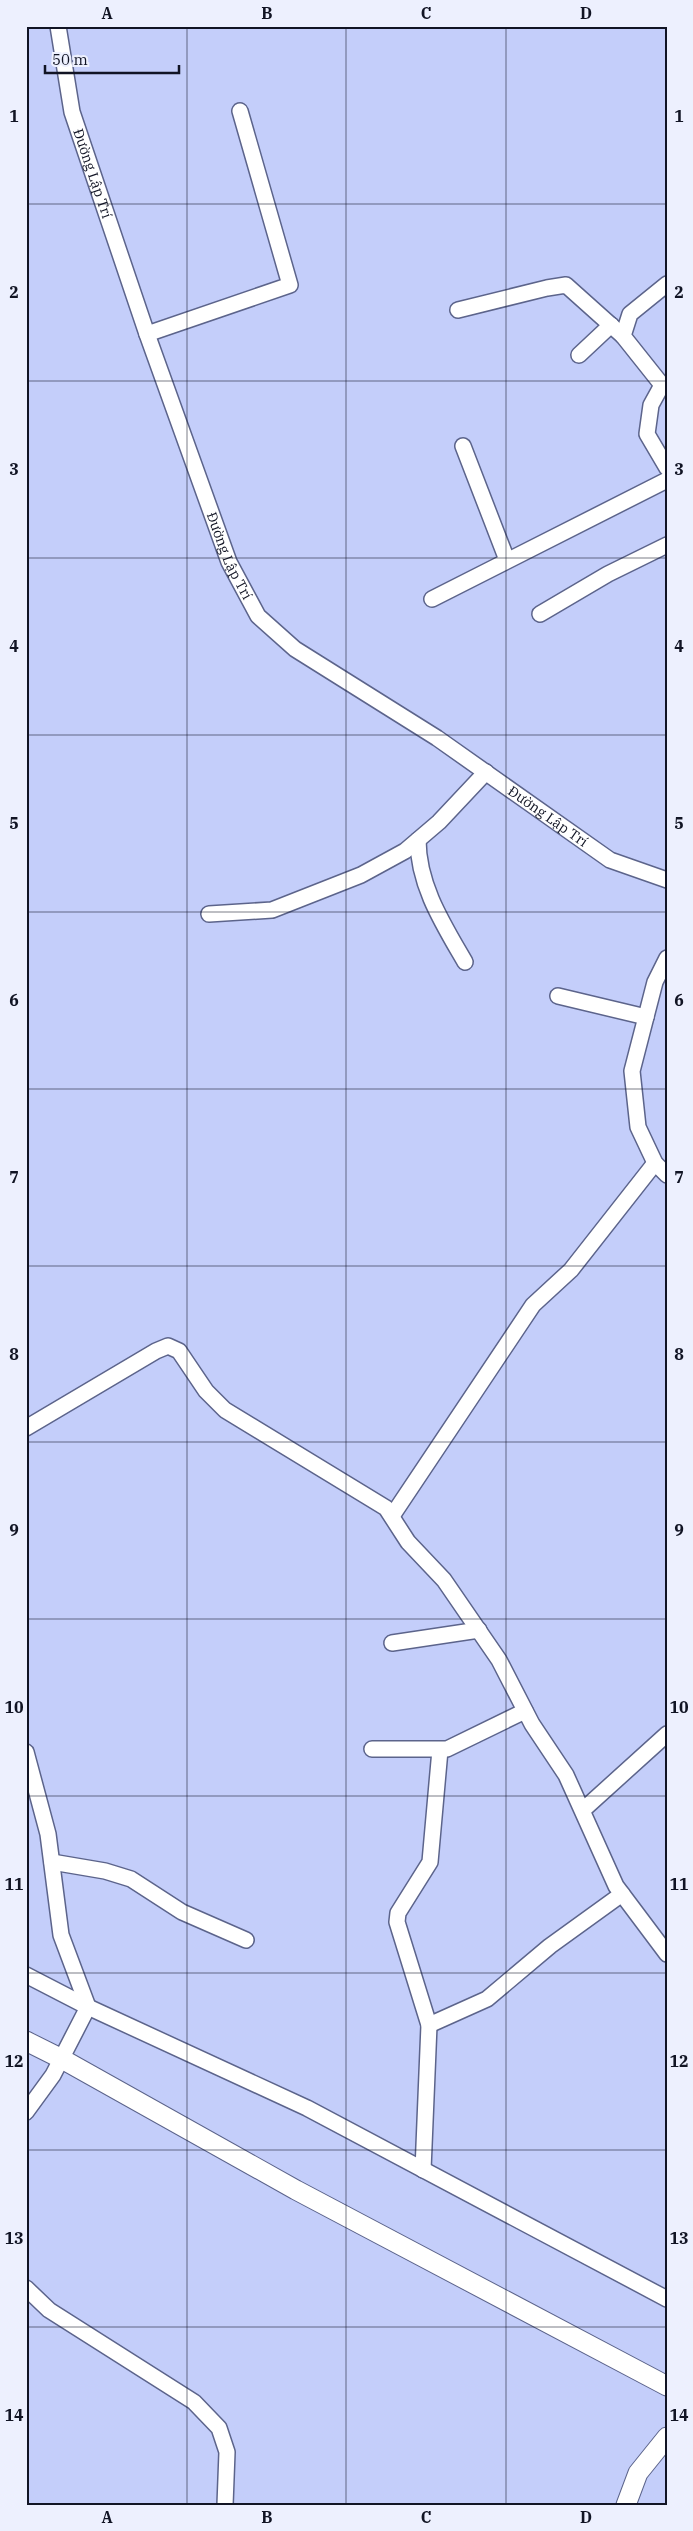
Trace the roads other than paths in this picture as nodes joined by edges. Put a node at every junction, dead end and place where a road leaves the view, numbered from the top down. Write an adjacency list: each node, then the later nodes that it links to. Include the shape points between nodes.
1 (58, 26): 6 (street, Đường Lập Trí, via 72,112)
2 (240, 112): 6 (street, via 290,285)
3 (667, 284): 7 (street, via 630,314)
4 (458, 310): 5 (street, via 566,285)
5 (611, 325): 7 (street); 8 (street)
6 (147, 334): 16 (street, Đường Lập Trí, via 229,562 258,616 295,650)
7 (623, 336): 10 (street, via 662,385 651,405 647,434)
8 (579, 355)
9 (463, 446): 13 (street)
10 (667, 468)
11 (667, 480): 13 (street)
12 (667, 545): 15 (street, via 608,574)
13 (507, 560): 14 (street)
14 (432, 598)
15 (540, 614)
16 (486, 772): 17 (street); 18 (street, Đường Lập Trí, via 610,860)
17 (418, 840): 19 (street, via 405,851 361,875 272,910); 21 (street, via 426,887 437,914)
18 (667, 880)
19 (209, 914)
20 (667, 958): 23 (street, via 655,982)
21 (465, 962)
22 (558, 996): 23 (street)
23 (646, 1017): 24 (street, via 632,1071 638,1126)
24 (655, 1163): 25 (street); 27 (street, via 571,1270 533,1305)
25 (667, 1175)
26 (26, 1428): 27 (street, via 168,1346 179,1351 206,1391 225,1410 386,1508)
27 (392, 1516): 28 (street, via 408,1542 444,1580)
28 (479, 1630): 29 (street); 30 (street, via 500,1660)
29 (392, 1643)
30 (525, 1711): 33 (street, via 456,1746); 35 (street, via 566,1775)
31 (667, 1734): 35 (street)
32 (372, 1748): 33 (street)
33 (440, 1750): 42 (street, via 430,1862 398,1913 396,1922)
34 (26, 1752): 36 (street, via 48,1834)
35 (583, 1810): 37 (street)
36 (52, 1862): 38 (street, via 132,1879 182,1912); 41 (street, via 61,1935)
37 (622, 1894): 39 (street); 42 (street, via 550,1946 487,1998)
38 (246, 1940)
39 (667, 1954)
40 (26, 1975): 41 (street)
41 (88, 2007): 44 (street); 46 (street, via 307,2108)
42 (429, 2025): 46 (street)
43 (26, 2042): 44 (street)
44 (62, 2058): 45 (street); 49 (street, via 296,2190)
45 (26, 2112)
46 (424, 2170): 48 (street)
47 (26, 2288): 51 (street, via 49,2310 194,2402 219,2428 227,2452)
48 (667, 2299)
49 (667, 2386)
50 (667, 2437): 52 (street, via 638,2473)
51 (225, 2505)
52 (626, 2505)

